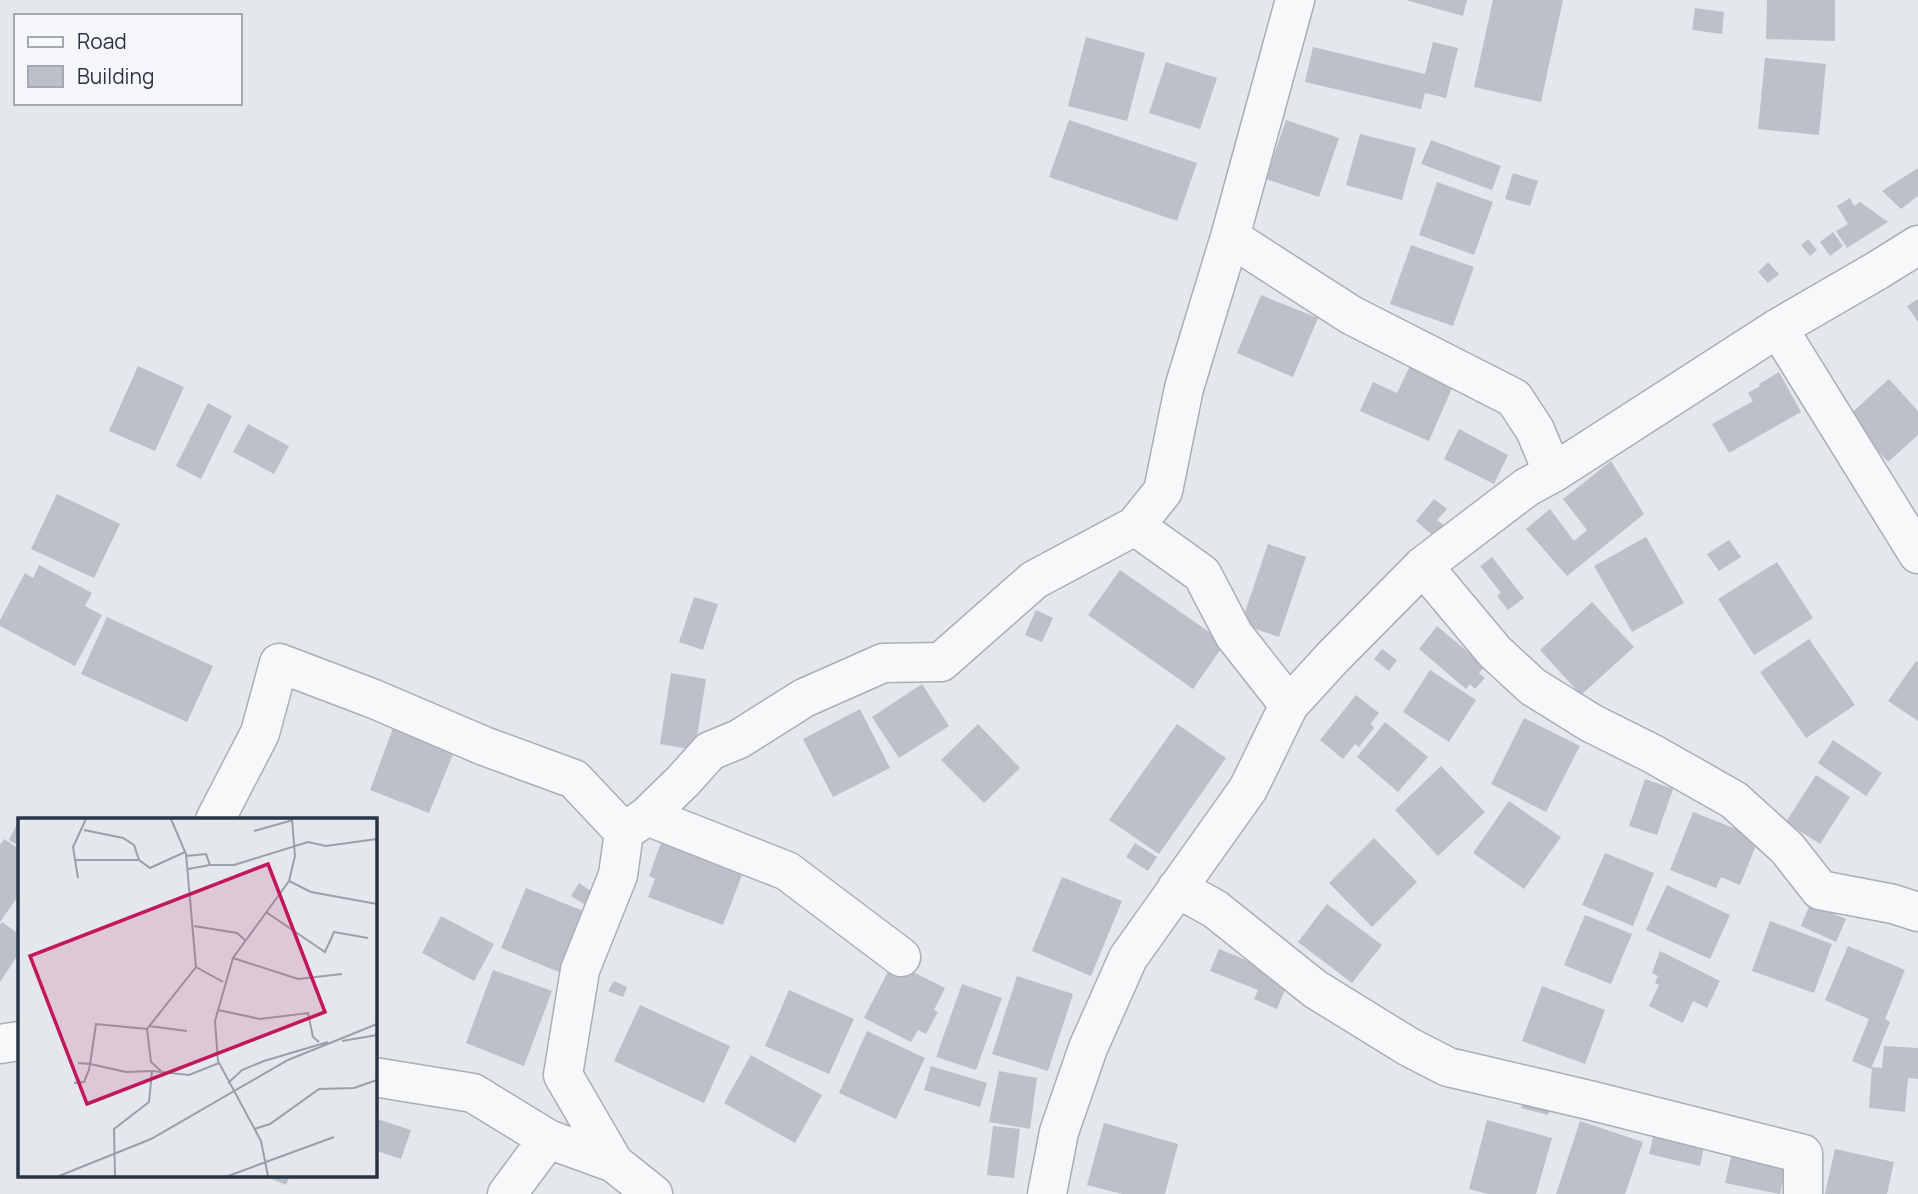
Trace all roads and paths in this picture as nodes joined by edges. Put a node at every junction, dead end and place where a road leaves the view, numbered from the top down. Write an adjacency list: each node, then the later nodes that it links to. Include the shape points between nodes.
1 (1295, 0): 2 (street)
2 (1230, 237): 5 (street, via 1351,315 1514,398 1535,430); 6 (street, via 1184,388 1163,491)
3 (1918, 245): 4 (street)
4 (1778, 328): 5 (street); 7 (street)
5 (1553, 473): 8 (street, via 1527,487)
6 (1135, 526): 9 (street, via 1202,574 1234,635); 11 (street, via 1034,580 941,662 883,663 804,698 739,739 710,751)
7 (1918, 554)
8 (1423, 566): 9 (street); 13 (street, via 1495,652 1533,687 1734,800 1787,848 1821,890)
9 (1289, 705): 12 (street, via 1248,789)
10 (216, 818): 11 (street, via 260,733 279,663 574,779)
11 (636, 824): 14 (street, via 788,871); 19 (street, via 580,970 563,1076)
12 (1177, 888): 22 (street, via 1128,958 1088,1048 1059,1132); 23 (street, via 1215,909 1315,989 1448,1067 1803,1154)
13 (1918, 912)
14 (901, 957)
15 (18, 1041): 16 (street)
16 (0, 1044)
17 (376, 1077): 18 (street, via 473,1093)
18 (548, 1139): 19 (street); 20 (street)
19 (614, 1163): 21 (street)
20 (507, 1194)
21 (653, 1194)
22 (1047, 1194)
23 (1803, 1194)

